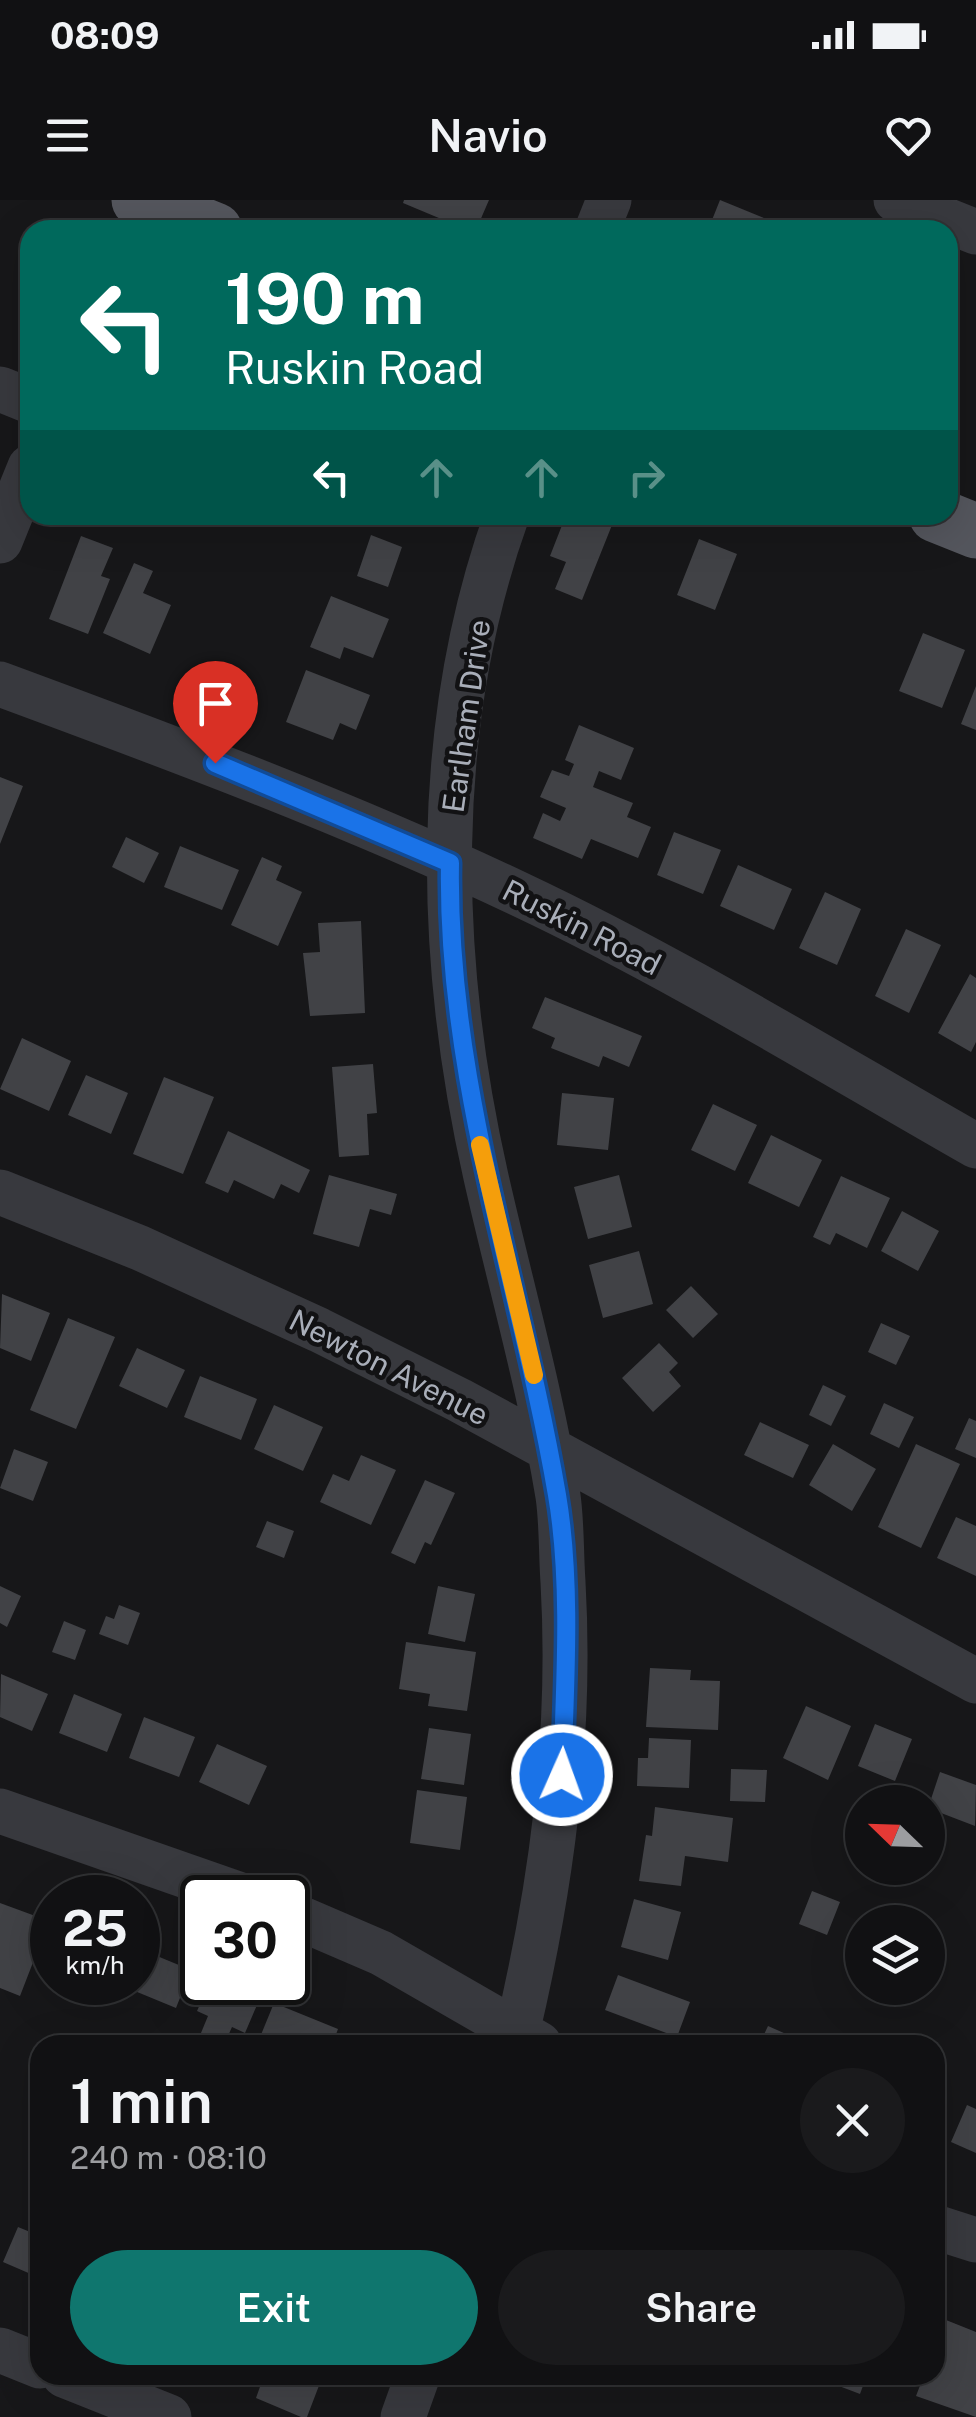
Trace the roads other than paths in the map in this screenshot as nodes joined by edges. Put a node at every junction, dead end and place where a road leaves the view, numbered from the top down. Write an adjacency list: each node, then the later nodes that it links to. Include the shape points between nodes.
1 (139, 200): 3 (main road)
2 (896, 200): 4 (street)
3 (190, 220)
4 (946, 220)
5 (20, 492): 7 (street)
6 (504, 525): 9 (street, Earlham Drive, via 466,681)
7 (0, 541)
8 (0, 684): 9 (street, Ruskin Road, via 302,797)
9 (450, 863): 10 (street, Ruskin Road, via 668,970); 12 (street, Earlham Drive, via 451,958 464,1065)
10 (976, 1146)
11 (0, 1192): 12 (street, Newton Avenue, via 318,1330)
12 (548, 1449): 13 (street, Newton Avenue); 18 (street, Earlham Drive, via 558,1500 566,1644 562,1775)
13 (976, 1681)
14 (0, 1811): 15 (street)
15 (183, 1875)
16 (310, 1922): 17 (street, via 381,1953)
17 (516, 2035)
18 (525, 2035)
19 (945, 2230): 20 (street)
20 (976, 2240)
21 (0, 2350): 22 (street)
22 (30, 2362)
23 (89, 2385): 25 (street)
24 (415, 2385): 26 (street)
25 (170, 2417)
26 (404, 2417)

